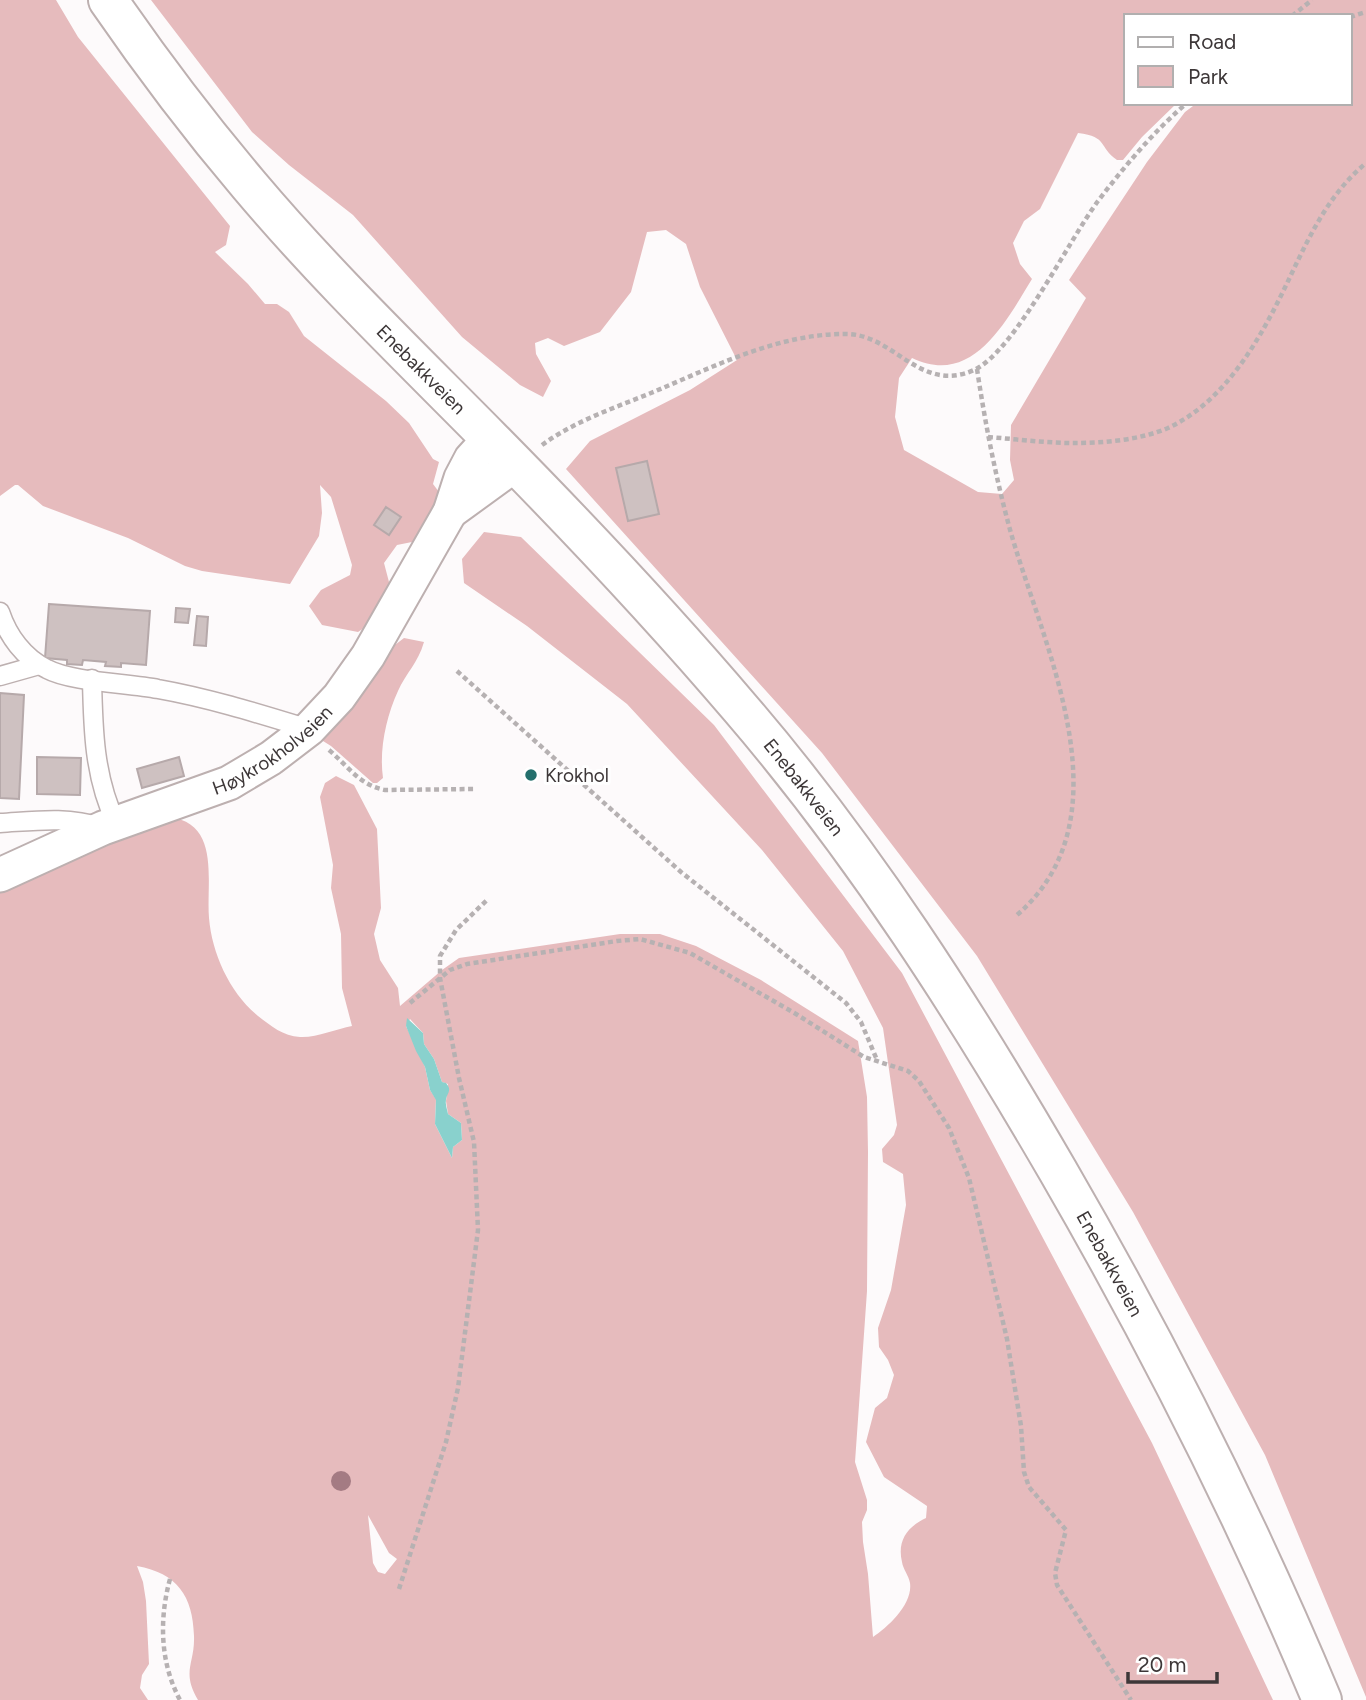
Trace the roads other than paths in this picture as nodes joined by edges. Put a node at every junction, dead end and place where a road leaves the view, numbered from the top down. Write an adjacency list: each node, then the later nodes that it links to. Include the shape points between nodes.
1 (108, 0): 2 (main road, Enebakkveien, via 188,111 252,189 346,294)
2 (503, 451): 7 (street, Høykrokholveien, via 471,459 450,512 368,656); 11 (main road, Enebakkveien, via 659,615 783,760 872,878 968,1020 1157,1348 1234,1502)
3 (0, 612): 4 (lane, via 10,635)
4 (39, 665): 5 (lane); 6 (lane)
5 (0, 676)
6 (92, 679): 7 (lane, via 163,690); 9 (lane, via 93,739)
7 (305, 732): 9 (street, Høykrokholveien, via 229,783)
8 (0, 823): 9 (lane, via 56,819)
9 (110, 825): 10 (street, Høykrokholveien)
10 (0, 875)
11 (1322, 1700)

